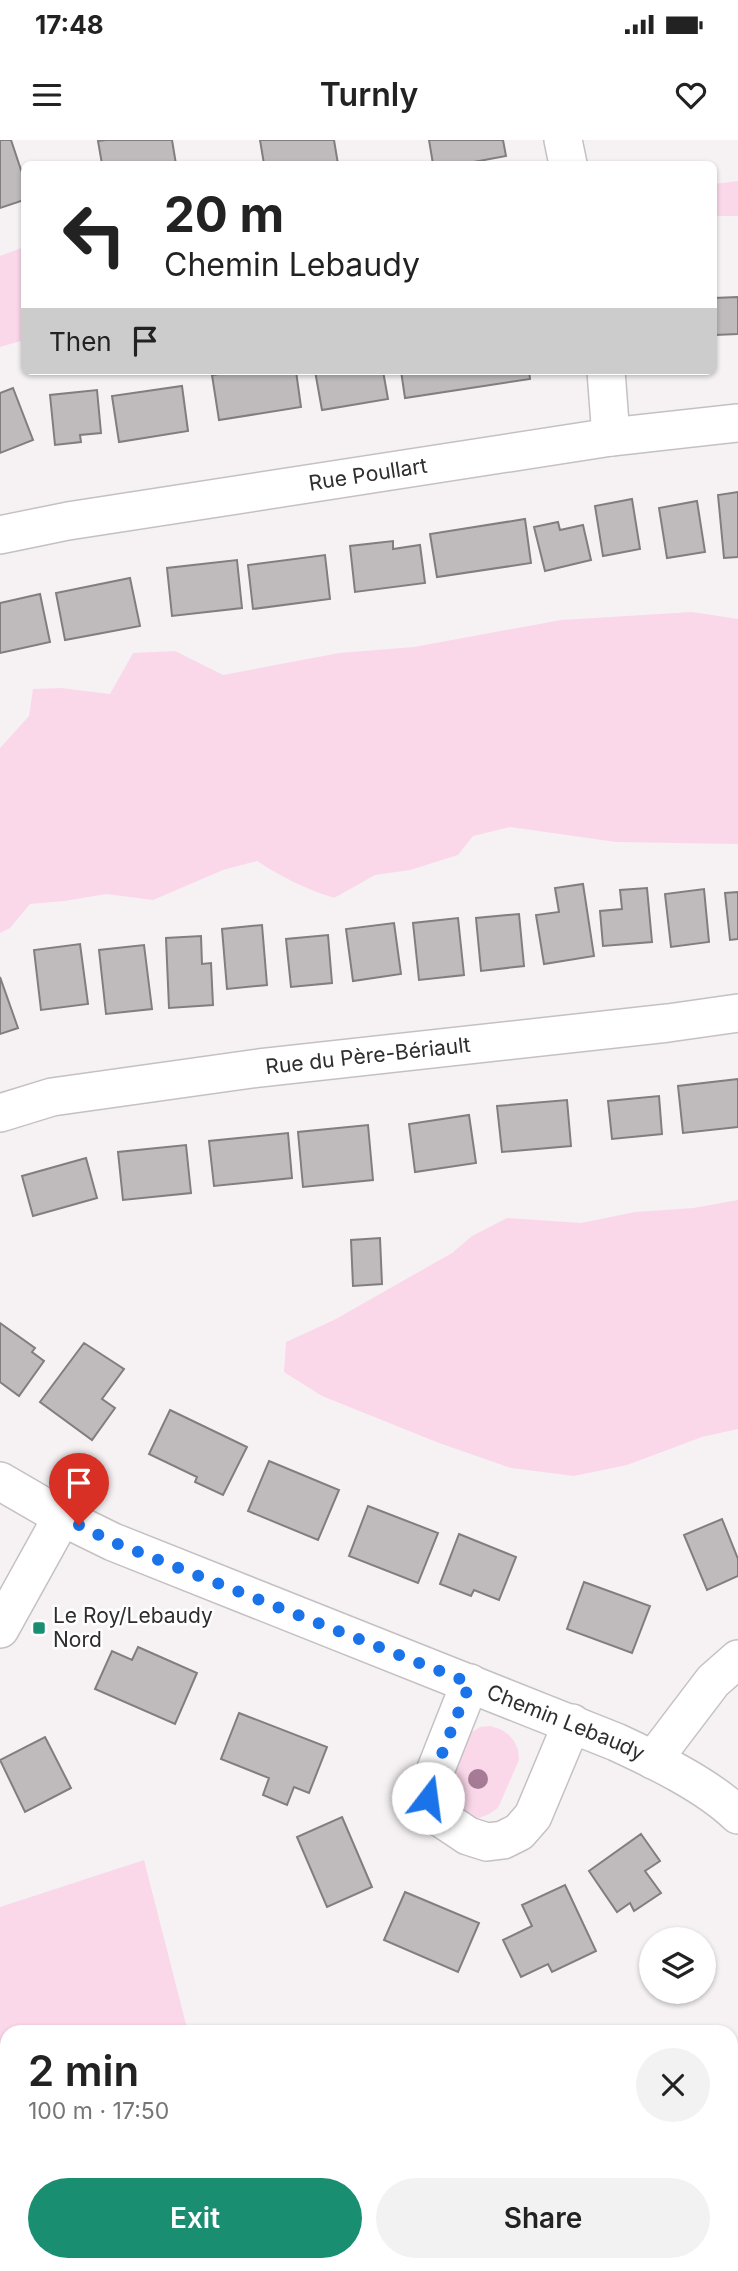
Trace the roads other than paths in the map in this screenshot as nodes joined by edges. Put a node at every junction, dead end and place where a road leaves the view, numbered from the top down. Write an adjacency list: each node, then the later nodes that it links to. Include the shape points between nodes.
1 (563, 140): 2 (street)
2 (567, 161)
3 (606, 375): 5 (street)
4 (738, 423): 5 (street, Rue Poullart)
5 (611, 437): 6 (street, Rue Poullart)
6 (0, 535)
7 (738, 1013): 8 (street, Rue du Père-Bériault, via 231,1072 52,1097)
8 (0, 1113)
9 (0, 1481): 10 (street, Chemin Lebaudy)
10 (62, 1517): 11 (street); 13 (street, Chemin Lebaudy, via 113,1542)
11 (0, 1629)
12 (738, 1659): 15 (street, via 713,1681)
13 (470, 1683): 14 (street, Chemin Lebaudy); 14 (street, via 428,1798 435,1814 468,1836 487,1842 519,1832 533,1816)
14 (572, 1723): 15 (street, Chemin Lebaudy)
15 (653, 1760): 16 (street, Chemin Lebaudy)
16 (738, 1815)

